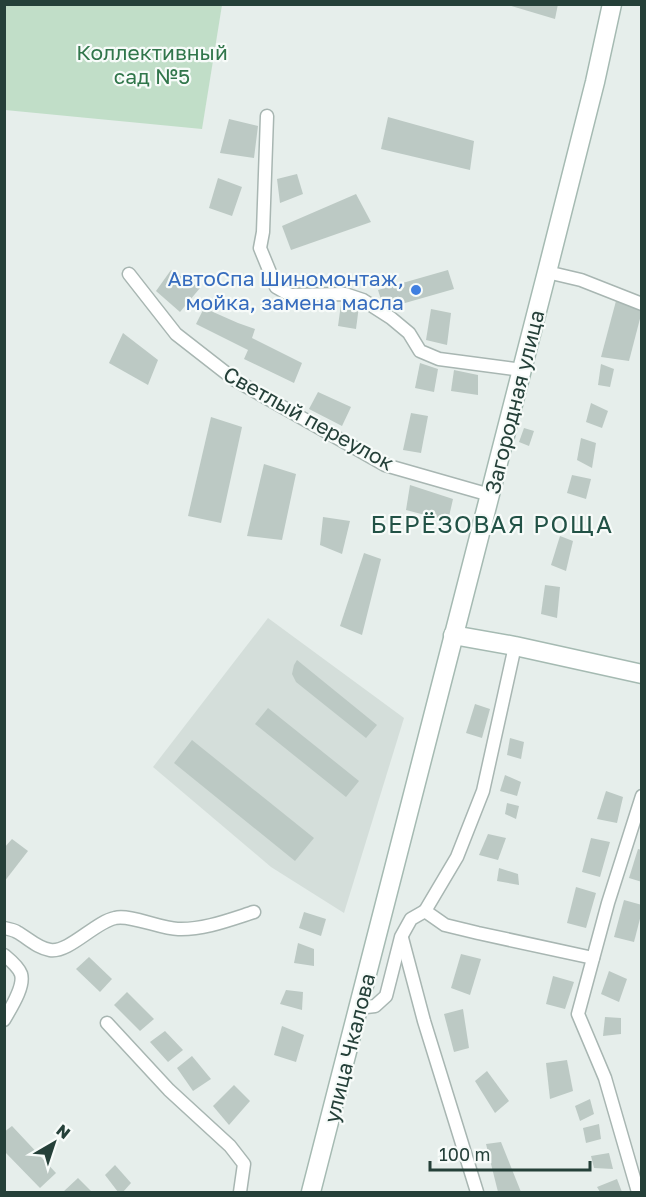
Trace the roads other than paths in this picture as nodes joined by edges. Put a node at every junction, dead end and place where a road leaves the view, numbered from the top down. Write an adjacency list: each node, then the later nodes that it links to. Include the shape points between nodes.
1 (612, 4): 3 (street, Загородная улица)
2 (267, 116): 6 (street, via 260,248 276,287 290,295 345,294 363,300 409,333 420,351 439,359)
3 (547, 272): 5 (street, via 581,280); 6 (street, Загородная улица)
4 (129, 274): 7 (street, Светлый переулок, via 176,334 235,380 385,465)
5 (642, 304)
6 (522, 370): 7 (street, Загородная улица)
7 (490, 495): 8 (street, Загородная улица)
8 (453, 635): 9 (street); 12 (street, Загородная улица)
9 (515, 646): 10 (street); 13 (street, via 483,791 457,857)
10 (642, 674)
11 (642, 796): 18 (street)
12 (387, 903): 19 (street, улица Чкалова)
13 (425, 911): 16 (street, via 411,919); 18 (street, via 445,925)
14 (254, 912): 15 (street, via 216,924 176,929 117,917 64,947 50,950)
15 (4, 928)
16 (402, 937): 19 (street, via 386,996 375,1006); 24 (street)
17 (4, 955): 20 (street, via 21,975 21,985)
18 (593, 958): 25 (street, via 578,1014 605,1078)
19 (358, 1008): 23 (street, улица Чкалова)
20 (4, 1020)
21 (107, 1023): 22 (street, via 169,1090 230,1146 244,1164)
22 (240, 1192)
23 (311, 1192)
24 (477, 1192)
25 (638, 1192)

